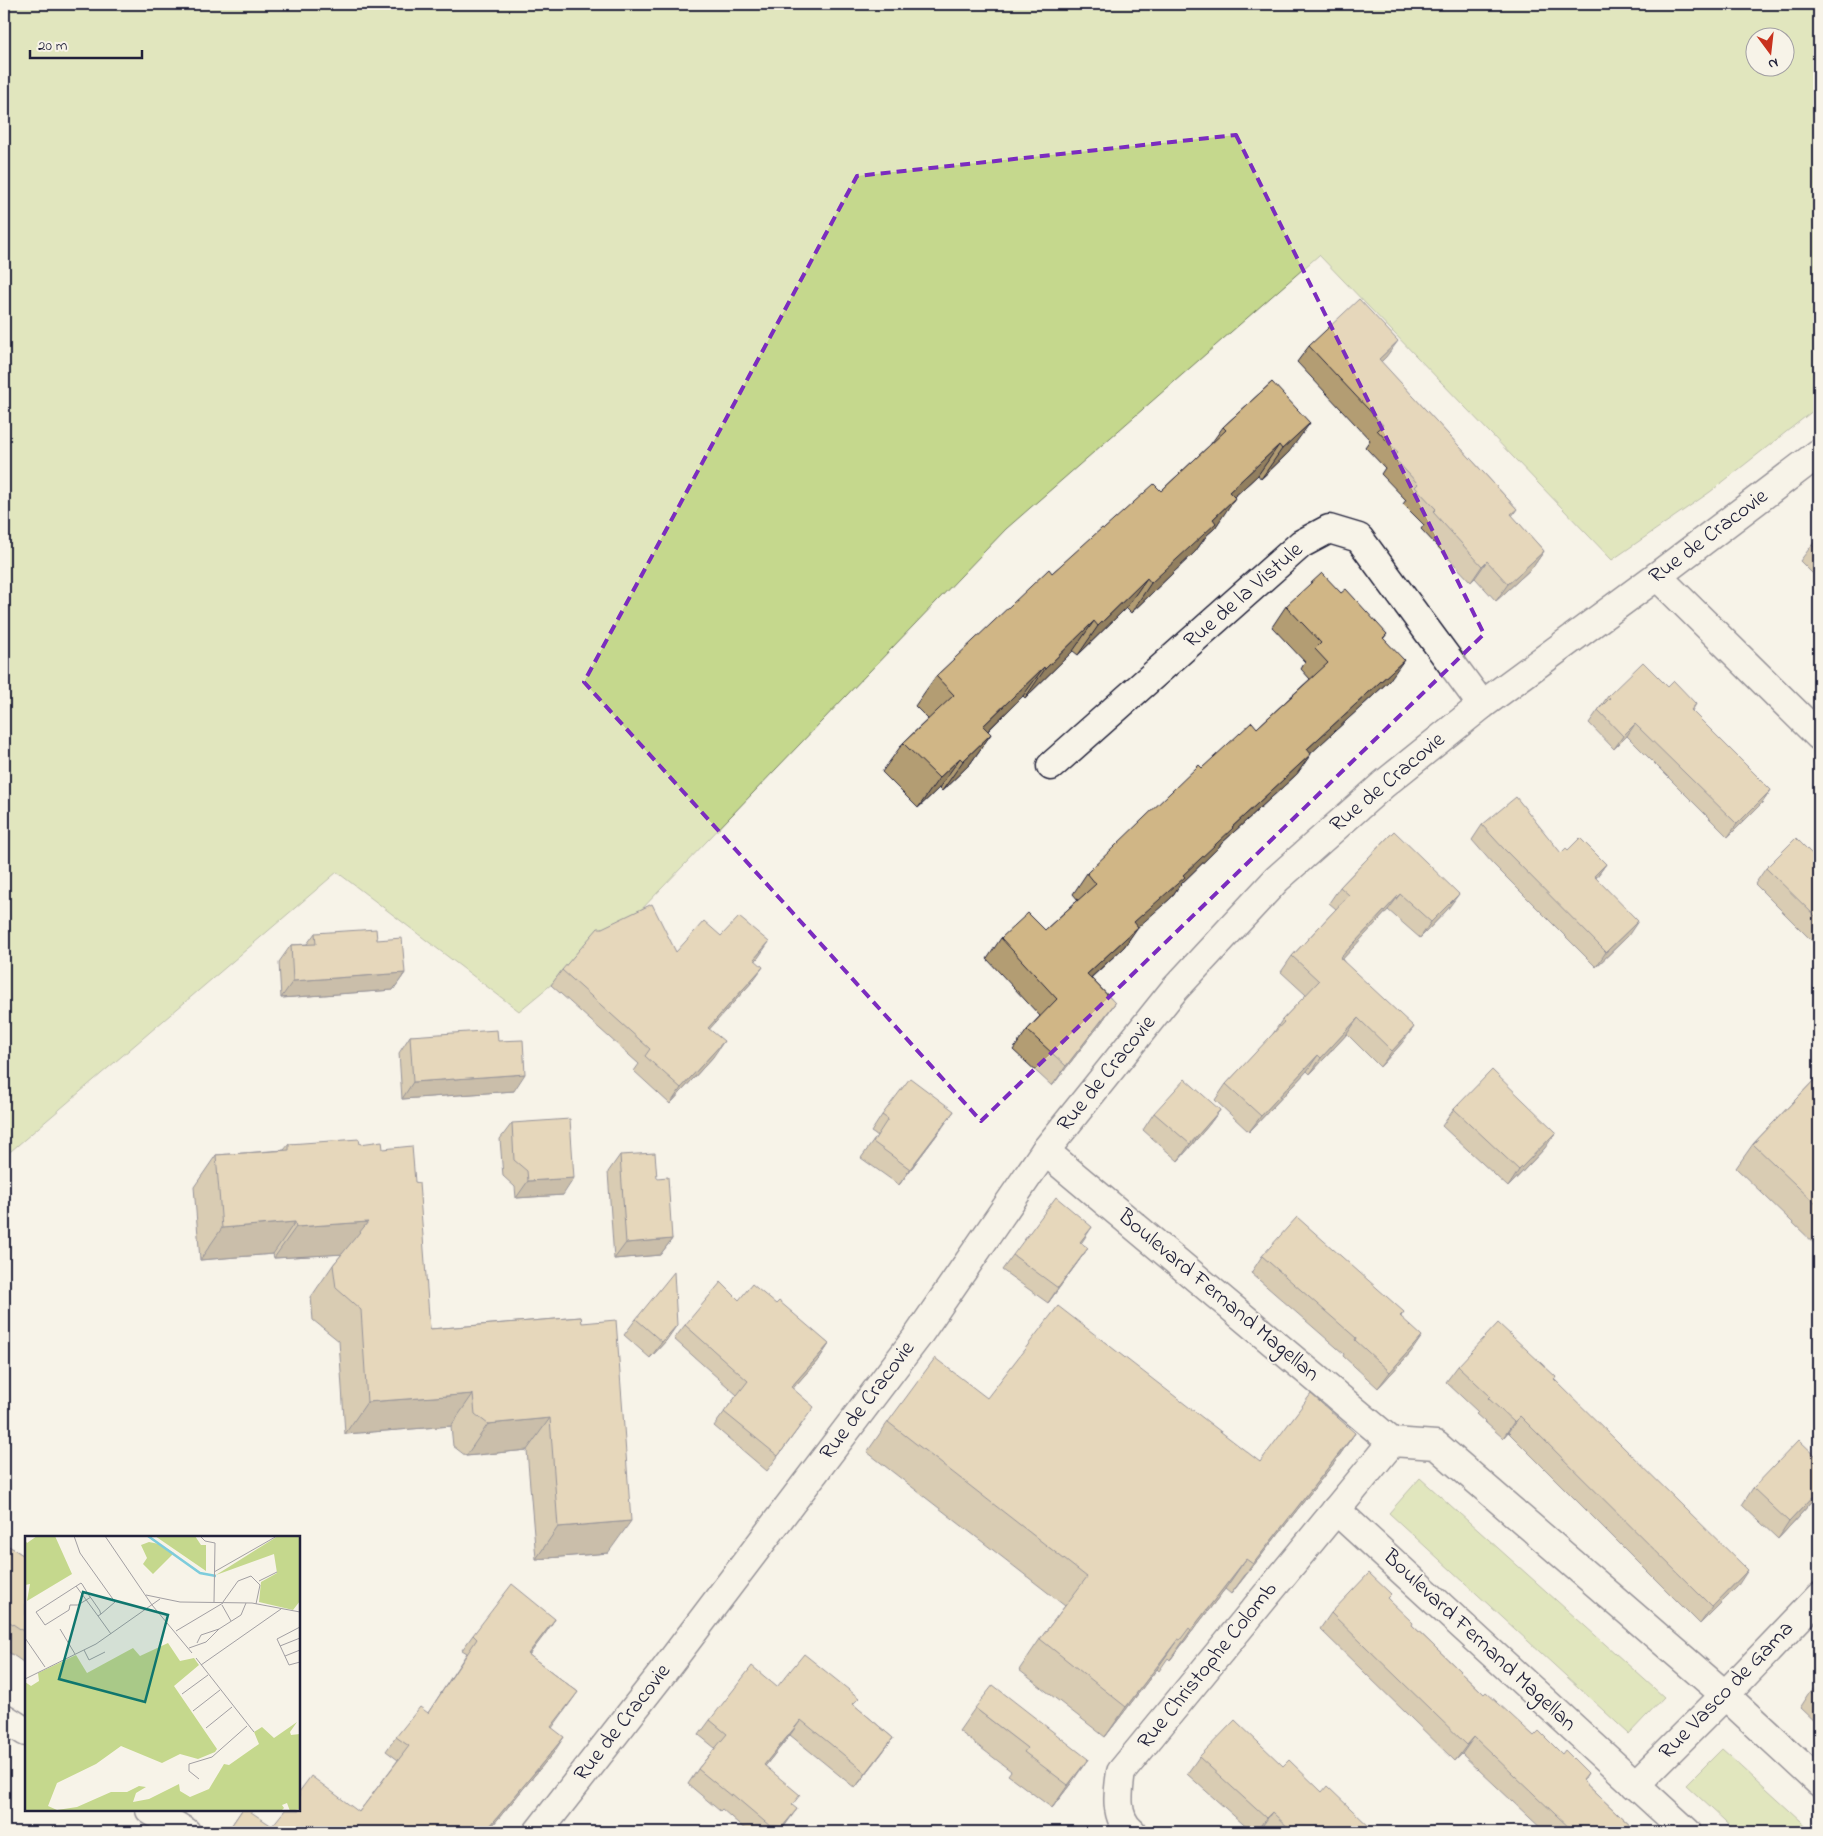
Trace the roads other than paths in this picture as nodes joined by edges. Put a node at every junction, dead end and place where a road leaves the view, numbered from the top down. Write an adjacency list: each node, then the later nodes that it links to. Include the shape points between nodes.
1 (1819, 454): 2 (street, Rue de Cracovie)
2 (1657, 576): 3 (street, Rue de Cracovie); 4 (street)
3 (1482, 705): 5 (street, Rue de la Vistule, via 1359,538 1329,529 1301,544); 6 (street, Rue de Cracovie, via 1384,784 1277,879 1174,990)
4 (1819, 736)
5 (1051, 766)
6 (1045, 1151): 7 (street, Boulevard Fernand Magellan); 17 (street, Rue de Cracovie, via 917,1337)
7 (1392, 1442): 8 (street); 10 (street, via 1436,1445)
8 (1336, 1510): 14 (street, Boulevard Fernand Magellan); 18 (street, Rue Christophe Colomb, via 1121,1772 1117,1802 1124,1826)
9 (1819, 1597): 10 (street, Rue Vasco de Gama)
10 (1724, 1696): 13 (street); 14 (street, Rue Vasco de Gama)
11 (4, 1718): 12 (street)
12 (25, 1731)
13 (1819, 1782)
14 (1635, 1785): 19 (street, Boulevard Fernand Magellan)
15 (152, 1811): 16 (street)
16 (186, 1832)
17 (538, 1832)
18 (1132, 1832)
19 (1687, 1832)

